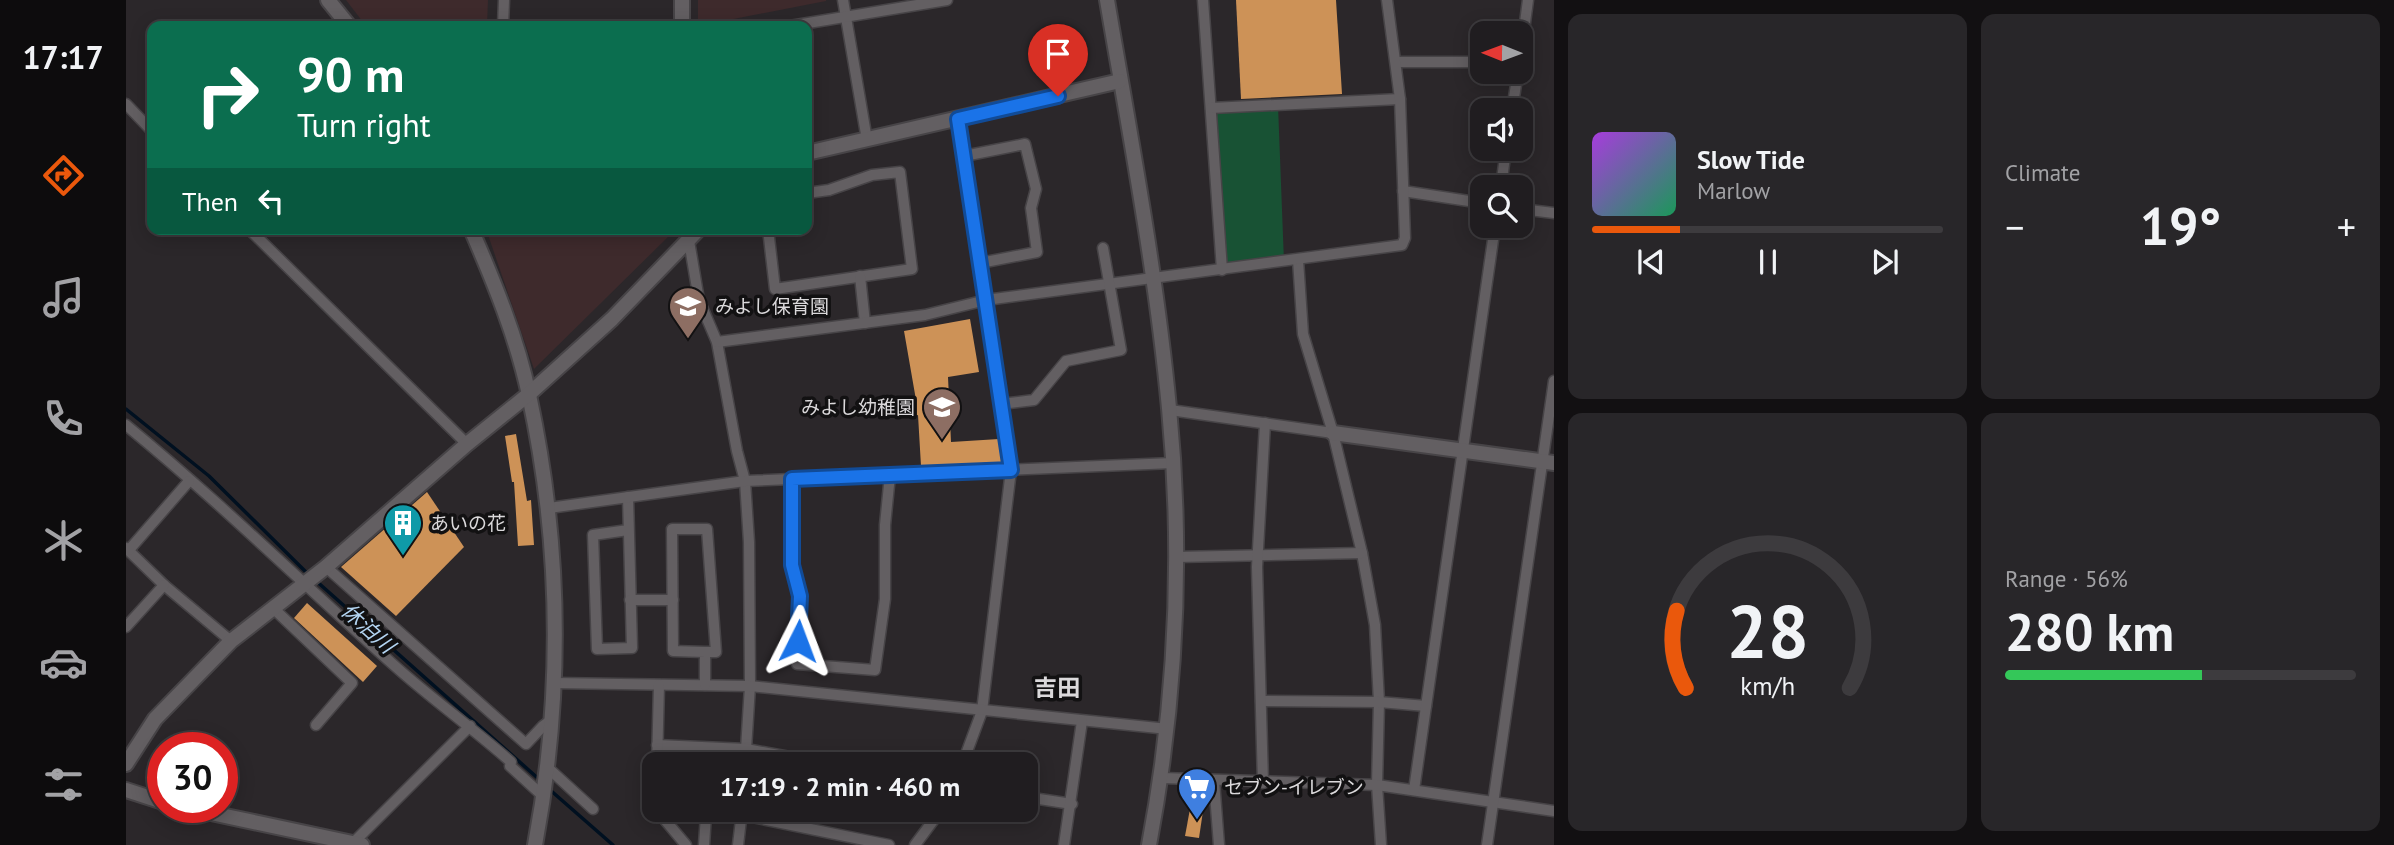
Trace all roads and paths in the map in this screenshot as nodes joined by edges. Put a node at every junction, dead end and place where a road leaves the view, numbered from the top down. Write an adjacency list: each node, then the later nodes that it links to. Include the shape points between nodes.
1 (328, 0): 11 (street)
2 (504, 0): 12 (street)
3 (682, 0): 13 (street)
4 (843, 0): 10 (street)
5 (947, 0): 10 (street)
6 (1107, 0): 18 (street)
7 (1203, 0): 21 (street)
8 (1387, 0): 16 (street)
9 (1528, 0): 14 (street)
10 (846, 16): 15 (street); 24 (street)
11 (345, 21)
12 (503, 21)
13 (682, 21)
14 (1525, 21)
15 (812, 22)
16 (1396, 62): 17 (street); 19 (street)
17 (1470, 62)
18 (1121, 81): 22 (street); 42 (street)
19 (1400, 99): 21 (street); 27 (street)
20 (126, 104): 23 (street)
21 (1211, 108): 40 (street)
22 (958, 119): 24 (street); 26 (street)
23 (147, 126)
24 (867, 140): 25 (street)
25 (812, 152)
26 (964, 156): 39 (street); 39 (street, via 1025,144 1036,189 1031,208 1037,252)
27 (1403, 191): 29 (street); 38 (street, via 1402,245)
28 (812, 192): 41 (street, via 872,174 900,172 912,269)
29 (1470, 201)
30 (1533, 210): 31 (street)
31 (1554, 213)
32 (255, 235): 54 (street)
33 (473, 235): 48 (street)
34 (687, 235): 46 (street, via 699,300); 48 (street, via 612,318)
35 (769, 235): 41 (street, via 775,289)
36 (1493, 238): 55 (street)
37 (1103, 248): 43 (street)
38 (1298, 260): 40 (street); 53 (street, via 1303,334)
39 (980, 263): 44 (street)
40 (1223, 270): 42 (street)
41 (860, 276): 45 (street)
42 (1153, 279): 43 (street); 50 (street)
43 (1110, 285): 44 (street); 49 (street, via 1121,351 1066,361 1034,400)
44 (986, 300): 45 (street); 49 (street)
45 (865, 323): 46 (street)
46 (717, 342): 62 (street)
47 (1554, 381): 57 (street)
48 (529, 394): 54 (street); 64 (street)
49 (1001, 404): 58 (street)
50 (1170, 410): 51 (street); 56 (street)
51 (1265, 423): 53 (street); 69 (street)
52 (126, 425): 61 (street)
53 (1333, 433): 55 (street); 67 (street)
54 (467, 444): 70 (street)
55 (1462, 450): 57 (street); 85 (street)
56 (1173, 463): 58 (street); 68 (street)
57 (1548, 463): 109 (street)
58 (1011, 470): 59 (street); 86 (street)
59 (890, 475): 60 (street); 60 (street, via 885,599 874,670 797,664 800,596 792,565)
60 (792, 479): 62 (street)
61 (189, 481): 66 (street); 71 (street)
62 (745, 481): 63 (street); 82 (street)
63 (628, 497): 64 (street); 65 (street)
64 (548, 508): 79 (street, via 555,589)
65 (628, 530): 73 (street); 73 (street, via 593,535 597,649 632,648)
66 (127, 549): 72 (street)
67 (1362, 553): 69 (street); 84 (street, via 1376,625)
68 (1176, 557): 69 (street); 91 (street)
69 (1258, 557): 83 (street)
70 (322, 570): 71 (street); 87 (street, via 526,744)
71 (305, 583): 75 (street); 90 (street, via 398,669)
72 (164, 584): 76 (street); 77 (street)
73 (630, 600): 74 (street)
74 (673, 600): 78 (street, via 673,651); 78 (street, via 672,529 707,529 716,652)
75 (273, 608): 77 (street); 89 (street, via 352,683)
76 (126, 627)
77 (232, 641): 98 (street, via 155,719)
78 (705, 652): 81 (street)
79 (555, 684): 80 (street); 87 (street)
80 (659, 685): 81 (street); 92 (street)
81 (705, 685): 82 (street)
82 (750, 686): 86 (street); 93 (street)
83 (1261, 701): 84 (street); 102 (street)
84 (1379, 702): 85 (street); 103 (street)
85 (1426, 706): 105 (street)
86 (982, 711): 88 (street); 97 (street)
87 (551, 720): 99 (street)
88 (1082, 721): 91 (street); 110 (street)
89 (316, 725)
90 (470, 726): 106 (street); 119 (street)
91 (1168, 729): 100 (street)
92 (657, 745): 93 (street); 94 (street)
93 (746, 749): 95 (street); 96 (street)
94 (657, 752)
95 (746, 752)
96 (762, 752)
97 (967, 752)
98 (126, 764)
99 (546, 770): 106 (street); 111 (street)
100 (1162, 778): 101 (street); 127 (street)
101 (1214, 781): 102 (street); 128 (street)
102 (1263, 783): 103 (street)
103 (1377, 785): 105 (street); 129 (street)
104 (126, 790): 107 (street)
105 (1414, 790): 109 (street)
106 (544, 793): 120 (street)
107 (147, 797)
108 (1038, 799): 110 (street)
109 (1493, 801): 112 (street); 130 (street)
110 (1072, 804): 126 (street)
111 (593, 809)
112 (1554, 811)
113 (238, 819): 119 (street)
114 (667, 822): 121 (street)
115 (706, 822): 122 (street)
116 (741, 822): 123 (street)
117 (783, 822): 124 (street)
118 (932, 822): 125 (street)
119 (358, 844)
120 (535, 845)
121 (686, 845)
122 (704, 845)
123 (738, 845)
124 (889, 845)
125 (915, 845)
126 (1064, 845)
127 (1149, 845)
128 (1219, 845)
129 (1381, 845)
130 (1487, 845)

